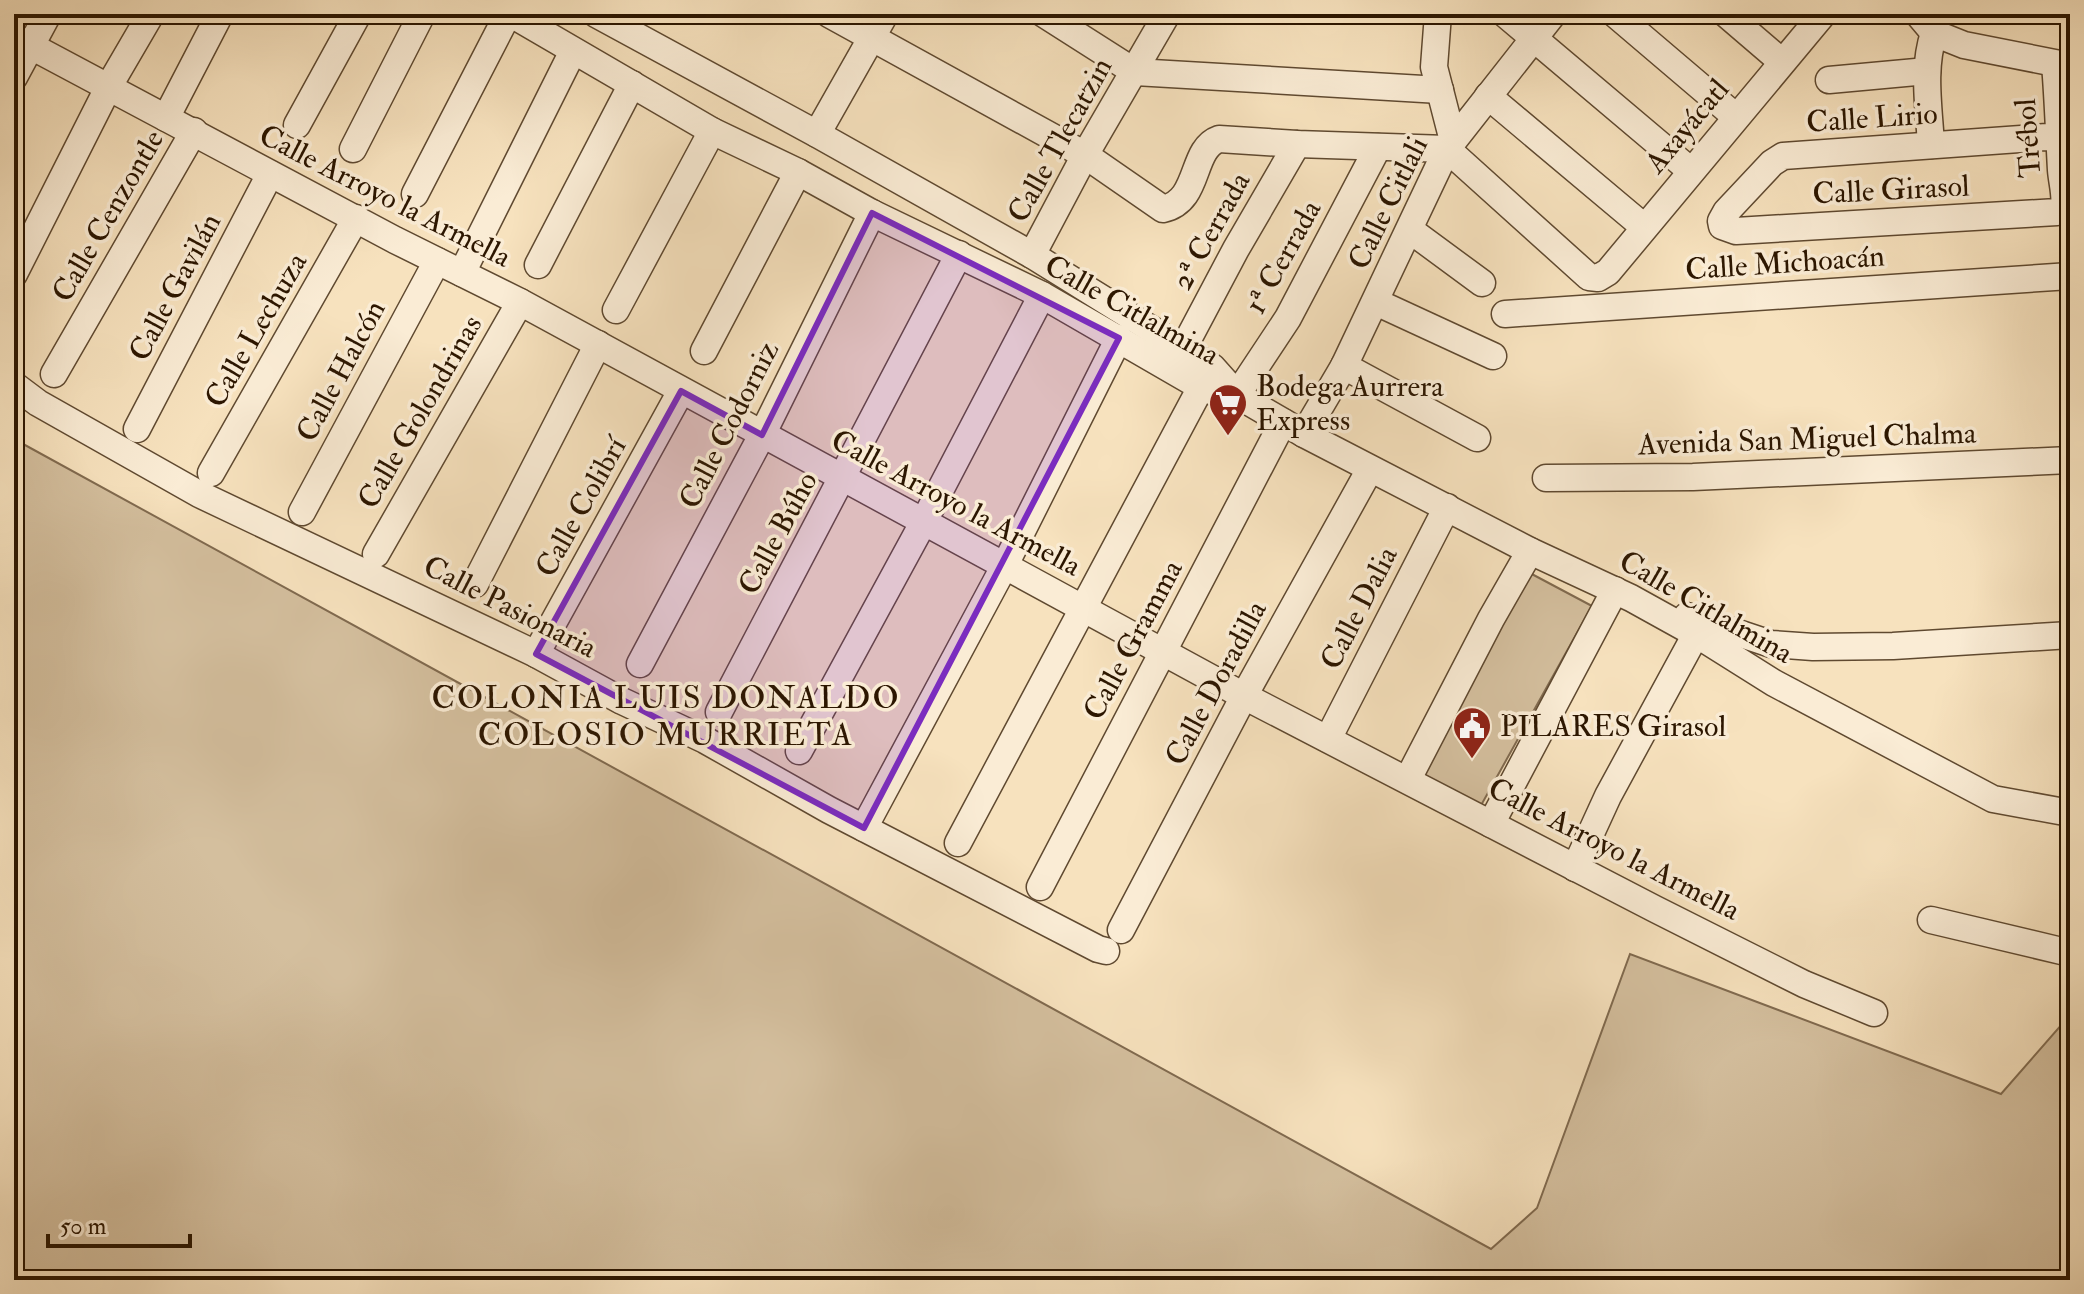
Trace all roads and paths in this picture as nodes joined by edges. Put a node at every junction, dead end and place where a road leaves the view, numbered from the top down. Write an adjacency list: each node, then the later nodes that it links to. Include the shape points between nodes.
1 (48, 14): 21 (street)
2 (151, 14): 30 (street)
3 (220, 14): 34 (street, Calle Cenzontle)
4 (358, 14): 35 (street)
5 (422, 14): 44 (street)
6 (510, 14): 22 (street, Calle Citlalmina); 50 (street)
7 (596, 14): 38 (street)
8 (829, 14): 19 (street)
9 (885, 14): 19 (street)
10 (1044, 14): 26 (street)
11 (1167, 14): 26 (street, Calle Tlecatzin)
12 (1438, 14): 31 (street, via 1434,67)
13 (1505, 14): 20 (street)
14 (1553, 14): 20 (street, Calle Citlali)
15 (1615, 14): 33 (street)
16 (1726, 14): 23 (street)
17 (1823, 14): 23 (street, Axayácatl)
18 (1926, 23): 24 (street, via 1964,45); 25 (street)
19 (871, 38): 38 (street); 45 (street)
20 (1534, 39): 32 (street, Calle Citlali); 47 (street)
21 (23, 41): 27 (street); 30 (street, Calle Arroyo la Armella)
22 (573, 51): 29 (street, Calle Citlalmina); 61 (street)
23 (1782, 62): 33 (street, Axayácatl)
24 (2063, 65): 39 (street, Trébol)
25 (1927, 71): 28 (street); 42 (street)
26 (1135, 72): 31 (street); 45 (street, Calle Tlecatzin)
27 (14, 77)
28 (1829, 80)
29 (632, 84): 37 (street, Calle Citlalmina); 60 (street)
30 (109, 86): 34 (street, Calle Arroyo la Armella); 62 (street)
31 (1440, 90): 41 (street)
32 (1488, 96): 41 (street, Calle Citlali); 55 (street)
33 (1736, 117): 47 (street, Axayácatl)
34 (166, 118): 36 (street, Calle Arroyo la Armella)
35 (297, 125)
36 (194, 131): 49 (street, Calle Arroyo la Armella); 76 (street, Calle Cenzontle)
37 (712, 131): 48 (street, Calle Citlalmina); 68 (street)
38 (817, 134): 58 (street)
39 (2061, 136): 42 (street, Calle Lirio); 46 (street, Trébol)
40 (1297, 144): 43 (street); 45 (street, via 1211,142 1182,200 1163,209); 72 (street, 2ª Cerrada)
41 (1450, 145): 43 (street); 55 (street, Axayácatl, via 1589,277 1608,272); 56 (street, Calle Citlali)
42 (1931, 145): 54 (street, Calle Lirio, via 1783,156 1726,212)
43 (1378, 147): 80 (street, 1ª Cerrada, via 1288,318)
44 (353, 149)
45 (1085, 155): 58 (street, Calle Tlecatzin)
46 (2066, 169): 51 (street, Trébol)
47 (1691, 171): 55 (street, Axayácatl)
48 (798, 172): 52 (street, Calle Citlalmina); 73 (street)
49 (270, 174): 53 (street, Calle Arroyo la Armella); 82 (street, Calle Gavilán)
50 (415, 194)
51 (2064, 208): 54 (street, Calle Girasol, via 1736,231)
52 (872, 213): 57 (street, Calle Citlalmina); 83 (street, Calle Codorniz)
53 (356, 218): 59 (street, Calle Arroyo la Armella); 87 (street, Calle Lechuza)
54 (1722, 226)
55 (1644, 227)
56 (1410, 230): 64 (street); 67 (street, Calle Citlali)
57 (959, 254): 65 (street, Calle Citlalmina); 88 (street, Calle Búho)
58 (1032, 255): 72 (street)
59 (437, 261): 61 (street, Calle Arroyo la Armella); 91 (street, Calle Halcón)
60 (538, 265)
61 (462, 273): 66 (street, Calle Arroyo la Armella)
62 (14, 274)
63 (2070, 276): 69 (street, Calle Michoacán)
64 (1482, 283)
65 (1042, 295): 70 (street, Calle Citlalmina); 92 (street)
66 (520, 302): 71 (street, Calle Arroyo la Armella); 94 (street, Calle Golondrinas)
67 (1376, 302): 74 (street); 75 (street, Calle Citlali)
68 (616, 310)
69 (1505, 314)
70 (1119, 338): 78 (street, Calle Citlalmina); 95 (street)
71 (598, 344): 79 (street, Calle Arroyo la Armella); 96 (street)
72 (1183, 349): 80 (street, via 1212,367)
73 (704, 351)
74 (1493, 356)
75 (1344, 366): 81 (street, Calle Citlali); 84 (street)
76 (54, 374)
77 (14, 385): 102 (street, Calle Pasionaria, via 199,494)
78 (1201, 387): 80 (street, Calle Citlalmina); 98 (street)
79 (681, 391): 83 (street, Calle Arroyo la Armella); 102 (street, Calle Colibrí)
80 (1237, 395): 81 (street, Calle Citlalmina)
81 (1293, 428): 86 (street, Calle Citlalmina); 101 (street, Calle Gramma)
82 (137, 429)
83 (762, 435): 88 (street, Calle Arroyo la Armella); 103 (street, Calle Codorniz)
84 (1477, 438)
85 (2070, 460): 89 (street, Avenida San Miguel Chalma, via 1693,477)
86 (1370, 469): 90 (street, Calle Citlalmina); 104 (street, Calle Doradilla)
87 (211, 473)
88 (844, 477): 92 (street, Calle Arroyo la Armella); 105 (street, Calle Búho)
89 (1546, 478)
90 (1447, 507): 93 (street, Calle Citlalmina); 106 (street, Calle Dalia)
91 (302, 512)
92 (923, 523): 95 (street, Calle Arroyo la Armella); 107 (street)
93 (1530, 551): 97 (street, Calle Citlalmina); 108 (street)
94 (376, 554)
95 (1005, 565): 98 (street, Calle Arroyo la Armella); 111 (street)
96 (475, 584)
97 (1623, 594): 99 (street, Calle Citlalmina); 100 (street, via 1771,644 1893,646); 110 (street)
98 (1083, 608): 101 (street, Calle Arroyo la Armella); 112 (street)
99 (1696, 634): 109 (street, Calle Citlalmina, via 1774,683 1993,799); 113 (street)
100 (2070, 635)
101 (1163, 652): 104 (street, Calle Arroyo la Armella); 114 (street, Calle Gramma)
102 (536, 654): 111 (street, Calle Pasionaria)
103 (640, 664)
104 (1244, 696): 106 (street, Calle Arroyo la Armella); 116 (street, Calle Doradilla)
105 (719, 712)
106 (1328, 739): 108 (street, Calle Arroyo la Armella)
107 (799, 751)
108 (1408, 779): 110 (street, Calle Arroyo la Armella)
109 (2070, 813)
110 (1491, 824): 113 (street, Calle Arroyo la Armella)
111 (864, 828): 116 (street, Calle Pasionaria, via 1098,949)
112 (958, 843)
113 (1575, 868): 118 (street, Calle Arroyo la Armella, via 1804,984)
114 (1040, 887)
115 (1931, 920): 117 (street)
116 (1114, 940)
117 (2070, 953)
118 (1874, 1013)

